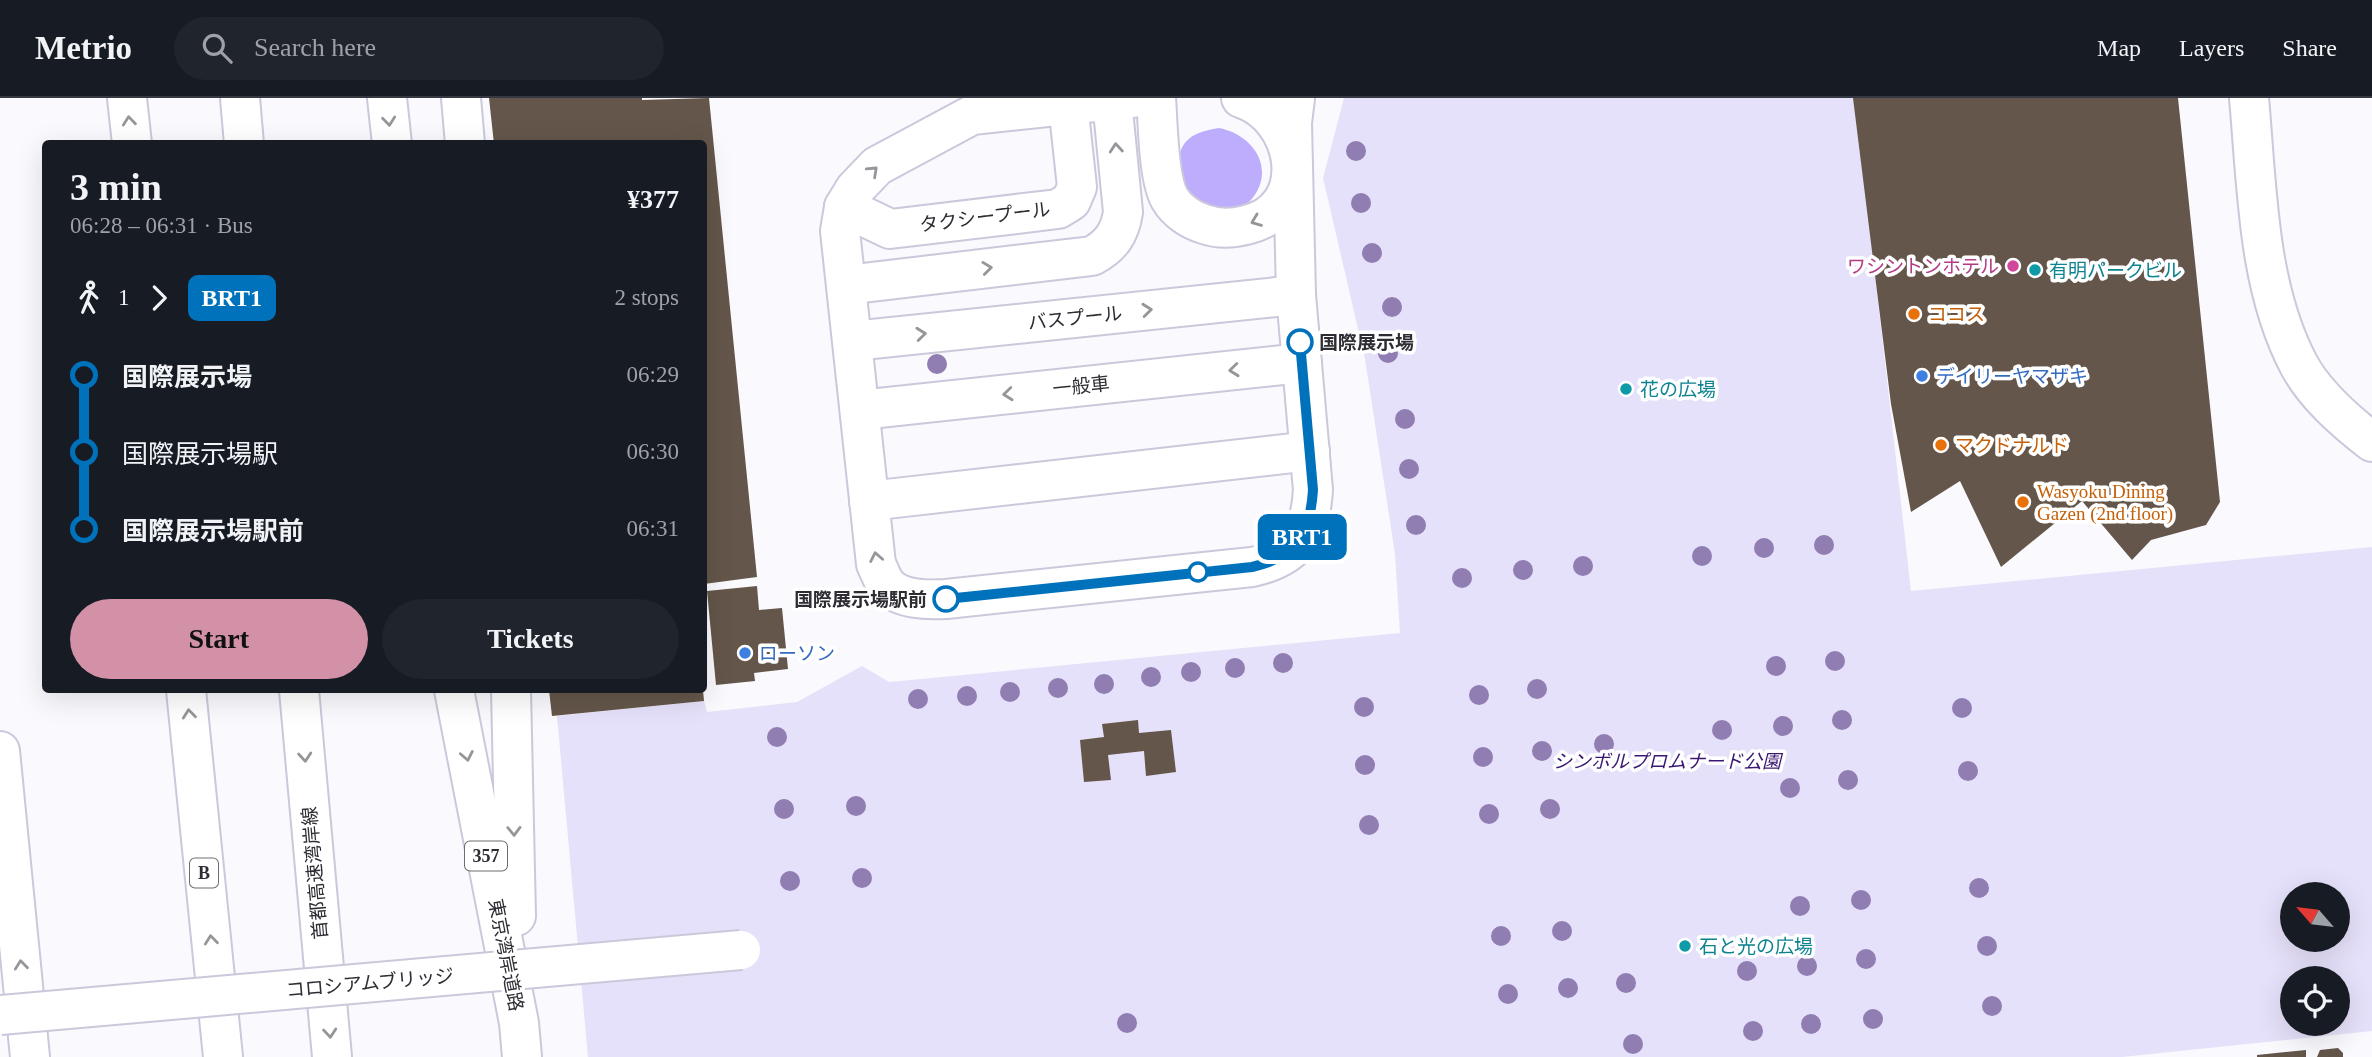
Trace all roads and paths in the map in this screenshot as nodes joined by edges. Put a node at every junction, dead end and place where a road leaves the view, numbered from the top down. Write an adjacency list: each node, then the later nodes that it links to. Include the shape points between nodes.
1 (127, 98): 12 (main road, one-way to 1)
2 (240, 98): 13 (main road)
3 (260, 98): 14 (main road)
4 (387, 98): 15 (main road, one-way to 15)
5 (461, 98): 16 (main road)
6 (1156, 98): 17 (main road, one-way to 6, via 1280,205 1258,223 1216,228 1197,222 1170,199 1161,164)
7 (1241, 98): 17 (main road, via 1263,109 1282,133)
8 (1295, 98): 17 (main road)
9 (2249, 98): 24 (main road, via 2261,232 2279,317 2300,366 2317,390)
10 (1122, 99): 11 (main road); 19 (main road, one-way to 10, via 1092,256 1103,250 1114,240 1123,212)
11 (1068, 104): 18 (main road, one-way to 11, via 877,166 972,115); 18 (main road, タクシープール, via 1077,187 1071,201 1058,209 890,229)
12 (132, 140)
13 (244, 140)
14 (263, 140)
15 (392, 140)
16 (466, 140)
17 (1293, 169): 20 (main road)
18 (844, 207): 19 (main road, via 840,231)
19 (846, 285): 21 (main road)
20 (1296, 295): 21 (main road, バスプール, one-way to 20); 22 (main road)
21 (853, 341): 23 (main road)
22 (1302, 363): 23 (main road, 一般車, one-way to 23); 25 (main road)
23 (860, 410): 26 (main road)
24 (2372, 442)
25 (1310, 451): 26 (main road); 26 (main road, one-way to 26, via 1312,512 1306,531 1284,556 1252,567 927,600 887,586 876,564)
26 (869, 500)
27 (186, 693): 38 (main road, B, one-way to 27)
28 (299, 693): 39 (main road, 首都高速湾岸線, one-way to 39)
29 (455, 693): 35 (main road, 東京湾岸道路 / 357, one-way to 35)
30 (510, 693): 35 (main road, 357, one-way to 35)
31 (0, 751): 37 (main road, one-way to 31)
32 (741, 950): 33 (main road, コロシアムブリッジ, bridge)
33 (0, 1015)
34 (0, 1029): 36 (main road)
35 (521, 1040)
36 (6, 1057)
37 (30, 1057)
38 (223, 1057)
39 (332, 1057)

